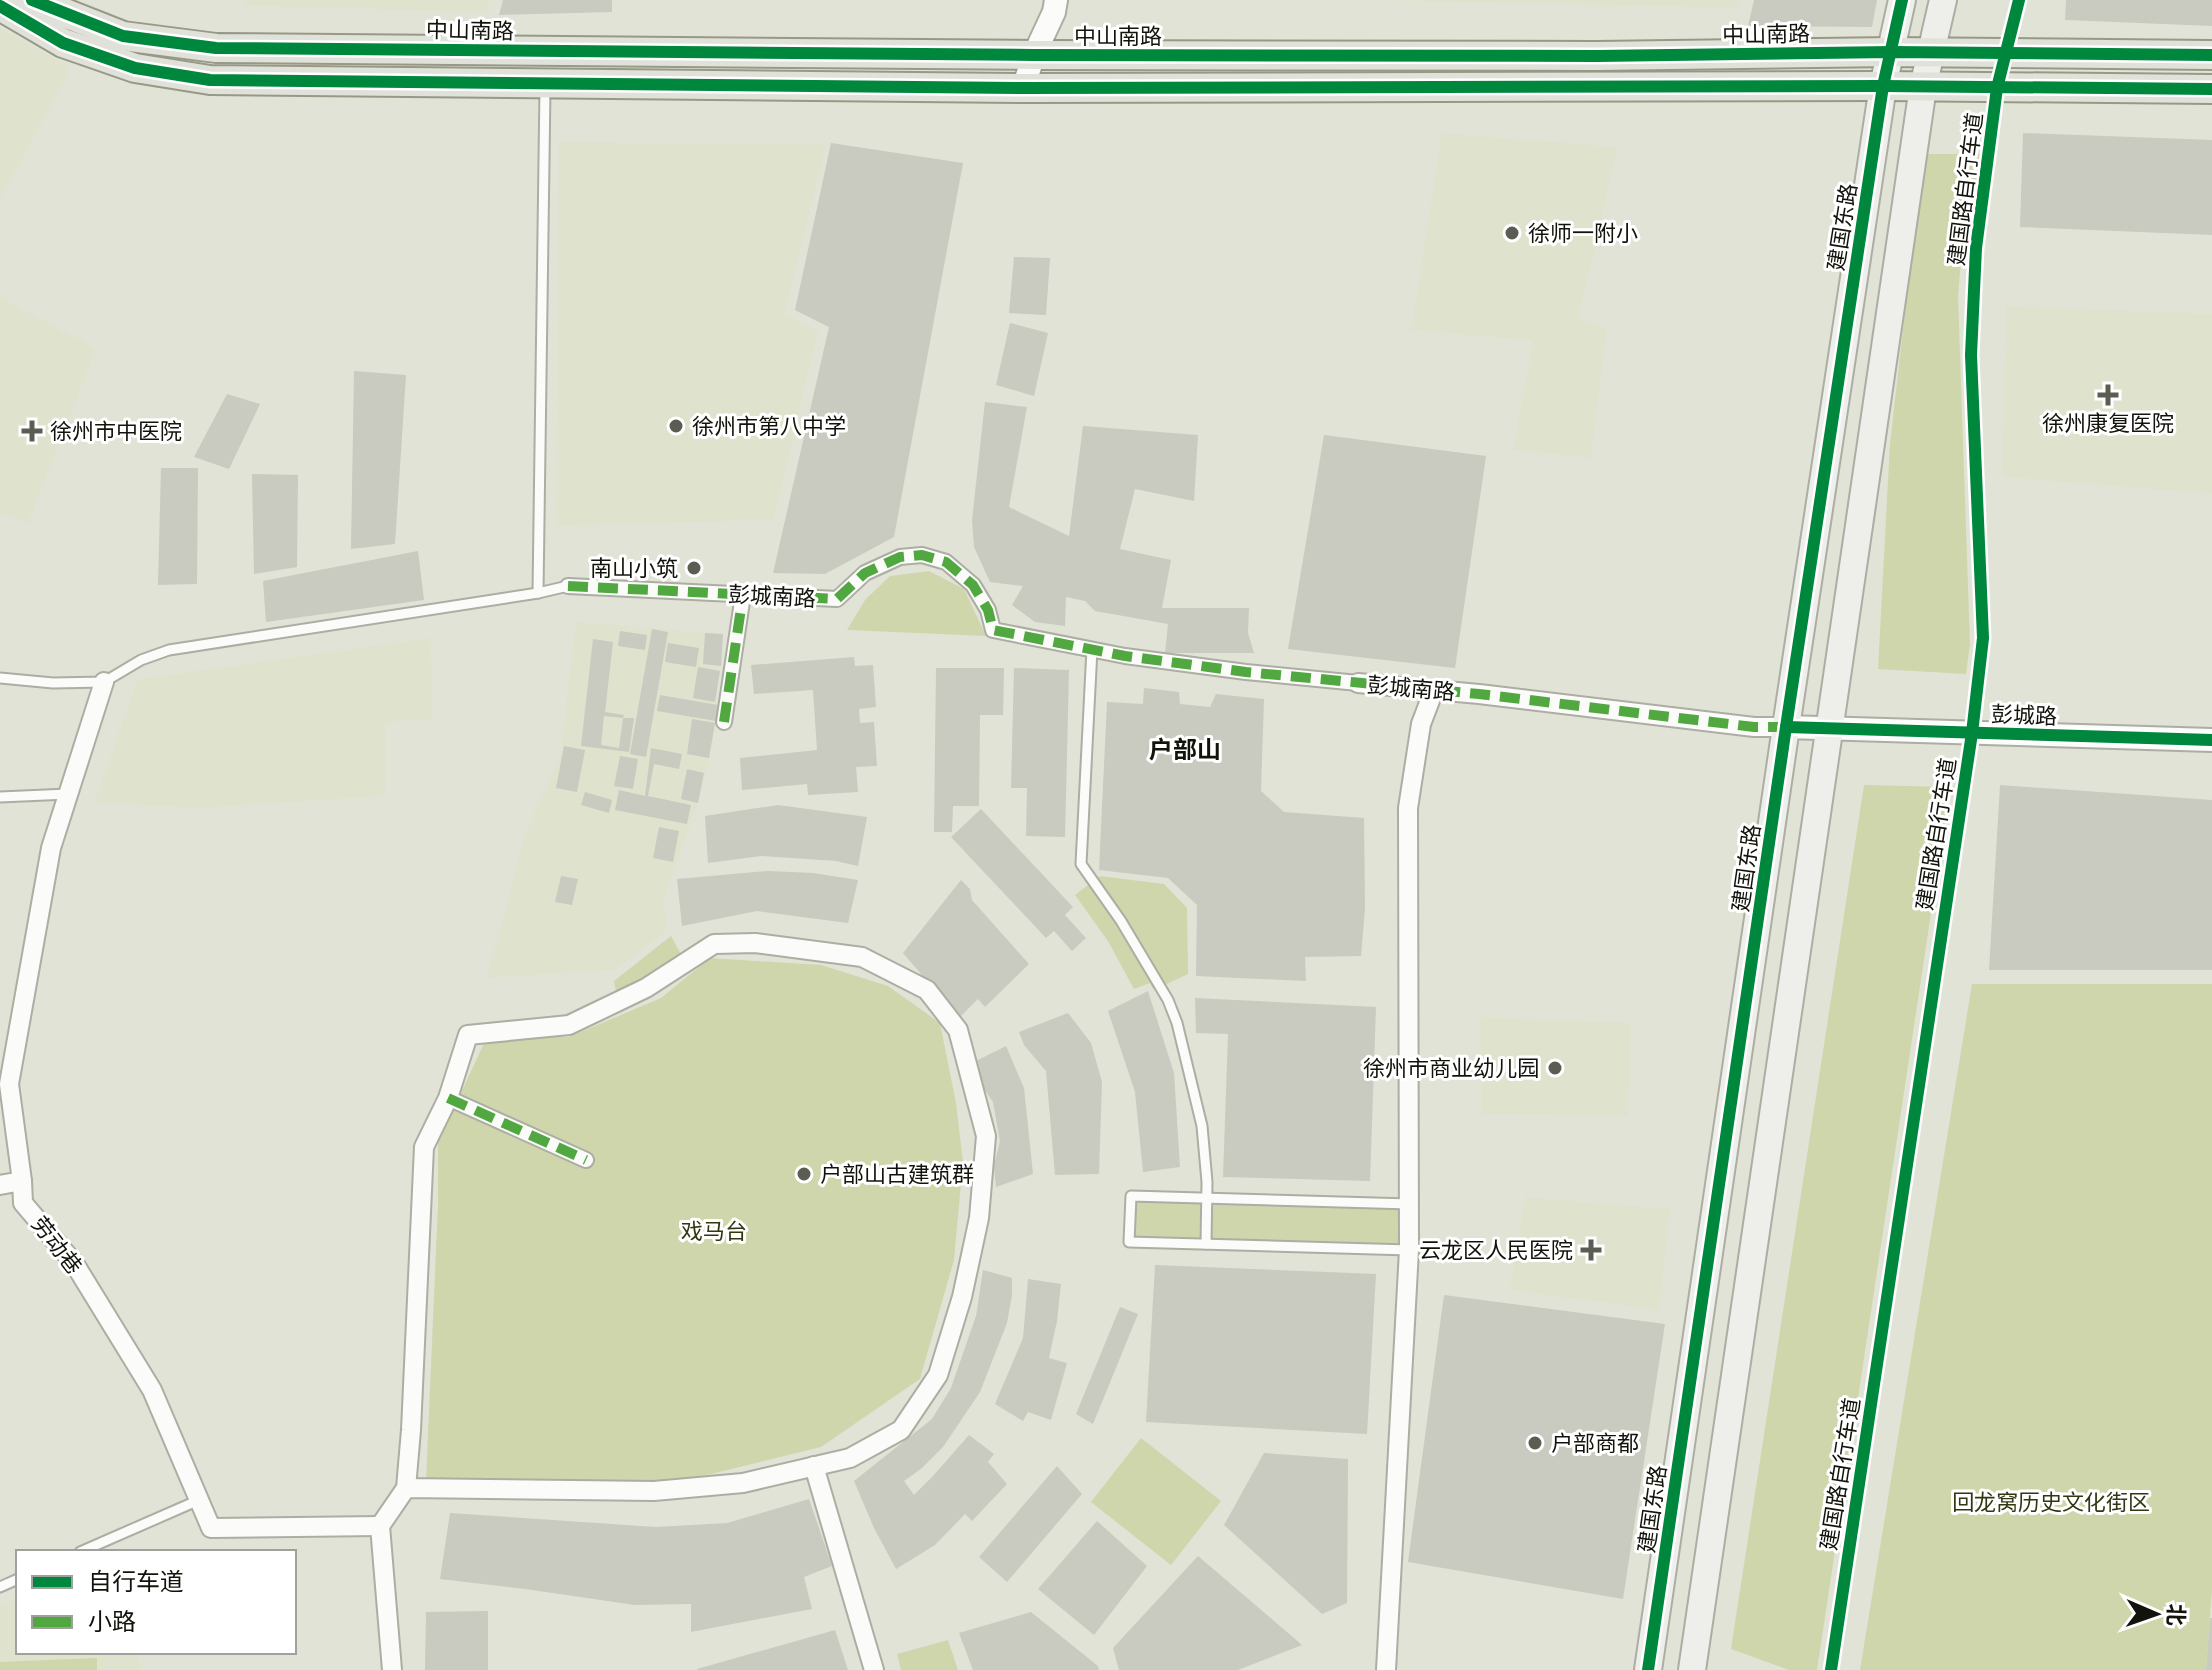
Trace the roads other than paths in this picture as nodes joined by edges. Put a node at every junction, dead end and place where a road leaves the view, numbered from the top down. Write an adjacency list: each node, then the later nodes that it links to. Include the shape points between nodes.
1 (32, 0): 6 (main road, 中山南路, via 123,36 216,48)
2 (1056, 0): 6 (street)
3 (1902, 0): 8 (main road, 建国东路)
4 (1943, 0): 9 (main road)
5 (0, 6): 10 (main road, 中山南路, via 63,43 135,68 210,80)
6 (1034, 55): 8 (main road, 中山南路, via 1597,56); 11 (street)
7 (2212, 55): 9 (main road, 中山南路)
8 (1887, 70): 9 (main road, 中山南路); 11 (main road, 中山南路); 22 (main road, 建国东路)
9 (1927, 71): 12 (main road, 中山南路); 23 (main road)
10 (546, 85): 11 (main road, 中山南路); 14 (lane)
11 (1023, 88)
12 (2212, 89)
13 (568, 586): 14 (lane, 彭城南路); 15 (street, 彭城南路)
14 (538, 593): 18 (lane, 彭城南路, via 169,650)
15 (743, 595): 16 (street, 彭城南路, via 837,599 865,573 900,557 922,555 946,562 973,585 993,630); 21 (street)
16 (1092, 649): 19 (street, 彭城南路); 31 (lane, via 1081,864 1121,921 1177,1023 1202,1126)
17 (0, 678): 18 (lane, 彭城南路)
18 (104, 682): 25 (street, 劳动巷)
19 (1358, 683): 20 (street, 彭城南路)
20 (1434, 690): 22 (street, 彭城南路); 32 (street, via 1421,724 1408,808)
21 (724, 722)
22 (1786, 727): 23 (street, 彭城路); 43 (main road, 建国东路)
23 (1828, 729): 24 (street, 彭城路); 44 (main road)
24 (2212, 740)
25 (68, 794): 26 (lane); 29 (street, 劳动巷, via 51,848 9,1084)
26 (0, 797)
27 (448, 1098): 28 (street); 35 (street, via 468,1035 569,1025 646,988 714,944 755,943 862,957 927,990 958,1030 986,1136 979,1218 962,1297 938,1375 901,1430 850,1458); 36 (street, via 424,1147)
28 (586, 1160)
29 (22, 1181): 30 (street); 37 (street, 劳动巷, via 23,1203 74,1263 152,1390)
30 (0, 1185)
31 (1207, 1197): 32 (lane); 33 (lane); 33 (lane, via 1131,1196 1129,1242)
32 (1410, 1204): 34 (street)
33 (1206, 1244): 34 (lane)
34 (1409, 1250): 42 (street)
35 (814, 1466): 36 (street, via 743,1483 654,1491); 41 (street)
36 (406, 1488): 38 (street)
37 (199, 1500): 38 (street, 劳动巷, via 211,1528); 39 (lane)
38 (380, 1526): 40 (street)
39 (85, 1550)
40 (392, 1670)
41 (874, 1670)
42 (1386, 1670)
43 (1648, 1670)
44 (1692, 1670)

